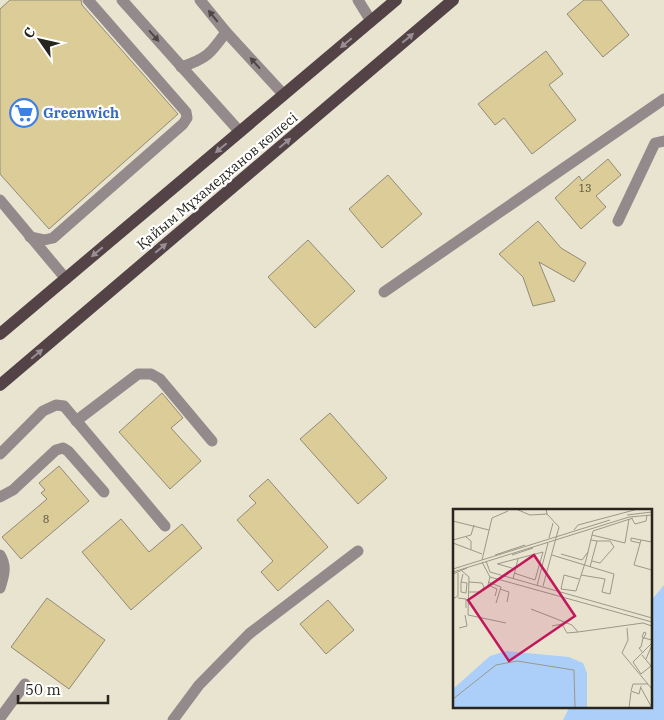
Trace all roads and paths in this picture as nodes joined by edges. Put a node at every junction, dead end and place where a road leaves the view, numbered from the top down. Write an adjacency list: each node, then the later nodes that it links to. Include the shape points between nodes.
1 (88, 0): 18 (street, via 186,112 187,118 53,238)
2 (122, 0): 9 (street, one-way to 9)
3 (200, 0): 8 (street, one-way to 3)
4 (358, 0): 7 (street)
5 (396, 0): 7 (main road, Қайым Мұхамедханов көшесі)
6 (453, 0): 22 (main road, Қайым Мұхамедханов көшесі, one-way to 6)
7 (371, 21): 10 (main road, Қайым Мұхамедханов көшесі, one-way to 10)
8 (226, 32): 9 (street, via 207,56); 10 (street, one-way to 8)
9 (181, 67): 12 (street)
10 (284, 95): 12 (main road, Қайым Мұхамедханов көшесі)
11 (664, 99): 20 (street)
12 (240, 132): 19 (main road, Қайым Мұхамедханов көшесі, one-way to 19)
13 (664, 141): 17 (street, via 655,142)
14 (0, 200): 15 (street)
15 (9, 212): 16 (street); 18 (street)
16 (0, 219)
17 (618, 221)
18 (30, 237): 19 (street)
19 (66, 279): 21 (main road, Қайым Мұхамедханов көшесі)
20 (384, 292)
21 (0, 334)
22 (0, 385)
23 (76, 421): 24 (street, via 138,374 151,374 160,379); 25 (street, via 64,406 56,405 43,411); 28 (street)
24 (212, 441)
25 (0, 454)
26 (104, 492): 27 (street, via 63,448 56,450 13,490)
27 (0, 497)
28 (165, 526)
29 (358, 551): 34 (street, via 250,634 199,685)
30 (0, 555): 31 (street, via 4,562)
31 (0, 588)
32 (25, 684): 33 (street)
33 (0, 718)
34 (173, 720)

